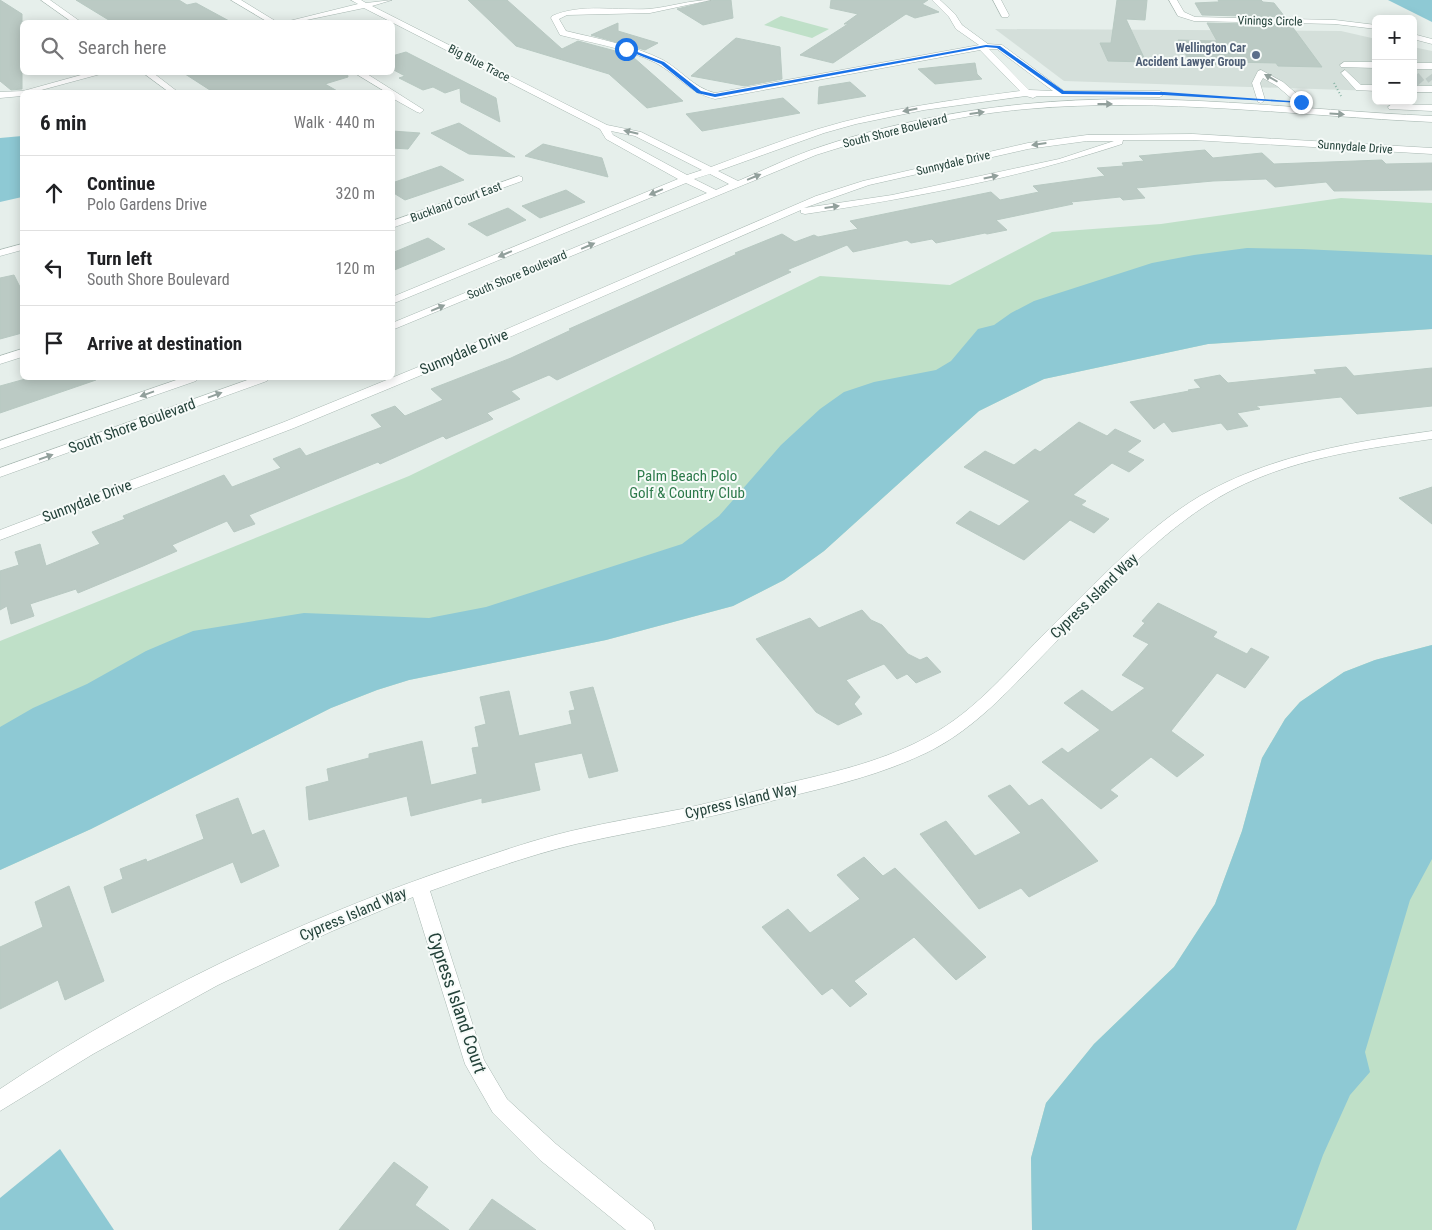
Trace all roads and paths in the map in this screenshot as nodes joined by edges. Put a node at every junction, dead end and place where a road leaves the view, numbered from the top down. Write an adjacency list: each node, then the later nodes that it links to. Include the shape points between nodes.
1 (45, 0): 12 (street)
2 (235, 0): 13 (street)
3 (355, 0): 10 (street, Big Blue Trace)
4 (373, 0): 10 (street)
5 (388, 0): 10 (street)
6 (708, 0): 20 (street, via 650,11 566,13 555,21 562,33 651,58 699,92 715,96)
7 (936, 0): 20 (street, via 959,27)
8 (997, 0): 11 (street)
9 (1174, 0): 17 (street, Vinings Circle, via 1181,14 1194,19 1336,22)
10 (363, 4): 14 (street); 16 (street, Big Blue Trace)
11 (1005, 15)
12 (73, 20)
13 (270, 20)
14 (297, 20)
15 (395, 20): 48 (street, Big Blue Trace)
16 (395, 20)
17 (1372, 26)
18 (1417, 37): 19 (street)
19 (1432, 42)
20 (986, 46): 36 (street, via 984,50); 37 (street, via 999,47)
21 (1372, 66): 31 (street, via 1345,69 1359,88)
22 (1417, 66): 23 (street)
23 (1432, 66)
24 (1417, 69): 30 (street)
25 (1417, 69): 30 (street)
26 (93, 75): 32 (street)
27 (150, 75): 33 (street)
28 (362, 75): 34 (street)
29 (1331, 79): 41 (path)
30 (1425, 82)
31 (1372, 88)
32 (35, 90)
33 (171, 90)
34 (387, 90)
35 (20, 93): 38 (street)
36 (1027, 93): 37 (street, South Shore Boulevard); 43 (street); 51 (street, South Shore Boulevard, one-way to 51, via 924,107 855,122)
37 (1062, 93): 40 (street, South Shore Boulevard, via 1148,93); 43 (street)
38 (0, 95)
39 (395, 95): 46 (street)
40 (1261, 100): 42 (street, South Shore Boulevard); 42 (street, one-way to 40, via 1262,73 1256,83)
41 (1338, 100): 42 (street, South Shore Boulevard)
42 (1301, 102)
43 (1056, 104): 47 (street, South Shore Boulevard, one-way to 47, via 1182,105); 54 (street, South Shore Boulevard, one-way to 43, via 813,153 878,133 955,116)
44 (1379, 106): 45 (street)
45 (1432, 108)
46 (420, 110)
47 (1432, 119)
48 (604, 126): 51 (street, Big Blue Trace, one-way to 48, via 638,134); 53 (street, Big Blue Trace, via 609,137)
49 (1128, 139): 50 (street, Sunnydale Drive, via 1193,137); 56 (street, Sunnydale Drive, one-way to 49, via 892,198 1061,162); 56 (street, Sunnydale Drive, one-way to 56, via 1087,138 1028,146 866,183)
50 (1432, 151)
51 (709, 171): 53 (street, South Shore Boulevard); 54 (street, Big Blue Trace)
52 (519, 178): 57 (street, Buckland Court East)
53 (686, 179): 55 (street, Big Blue Trace); 60 (street, South Shore Boulevard, one-way to 60)
54 (737, 184): 55 (street, South Shore Boulevard)
55 (715, 193): 61 (street, South Shore Boulevard, one-way to 55)
56 (783, 214): 69 (street, Sunnydale Drive, via 298,421)
57 (395, 224)
58 (20, 247): 59 (street)
59 (0, 253)
60 (395, 300)
61 (395, 326)
62 (20, 354): 63 (street)
63 (0, 360)
64 (186, 380): 67 (street, South Shore Boulevard, one-way to 67)
65 (257, 380): 68 (street, South Shore Boulevard, one-way to 65)
66 (1432, 435): 70 (street, Cypress Island Way, via 1337,449 1301,458 1234,484 1204,500 1152,540 971,717 904,757 864,772 808,786 560,841)
67 (0, 445)
68 (0, 473)
69 (0, 534)
70 (419, 886): 71 (street, Cypress Island Way, via 337,918 197,986 46,1069); 72 (street, Cypress Island Court, via 474,1064 500,1106 548,1152)
71 (0, 1101)
72 (644, 1230)

